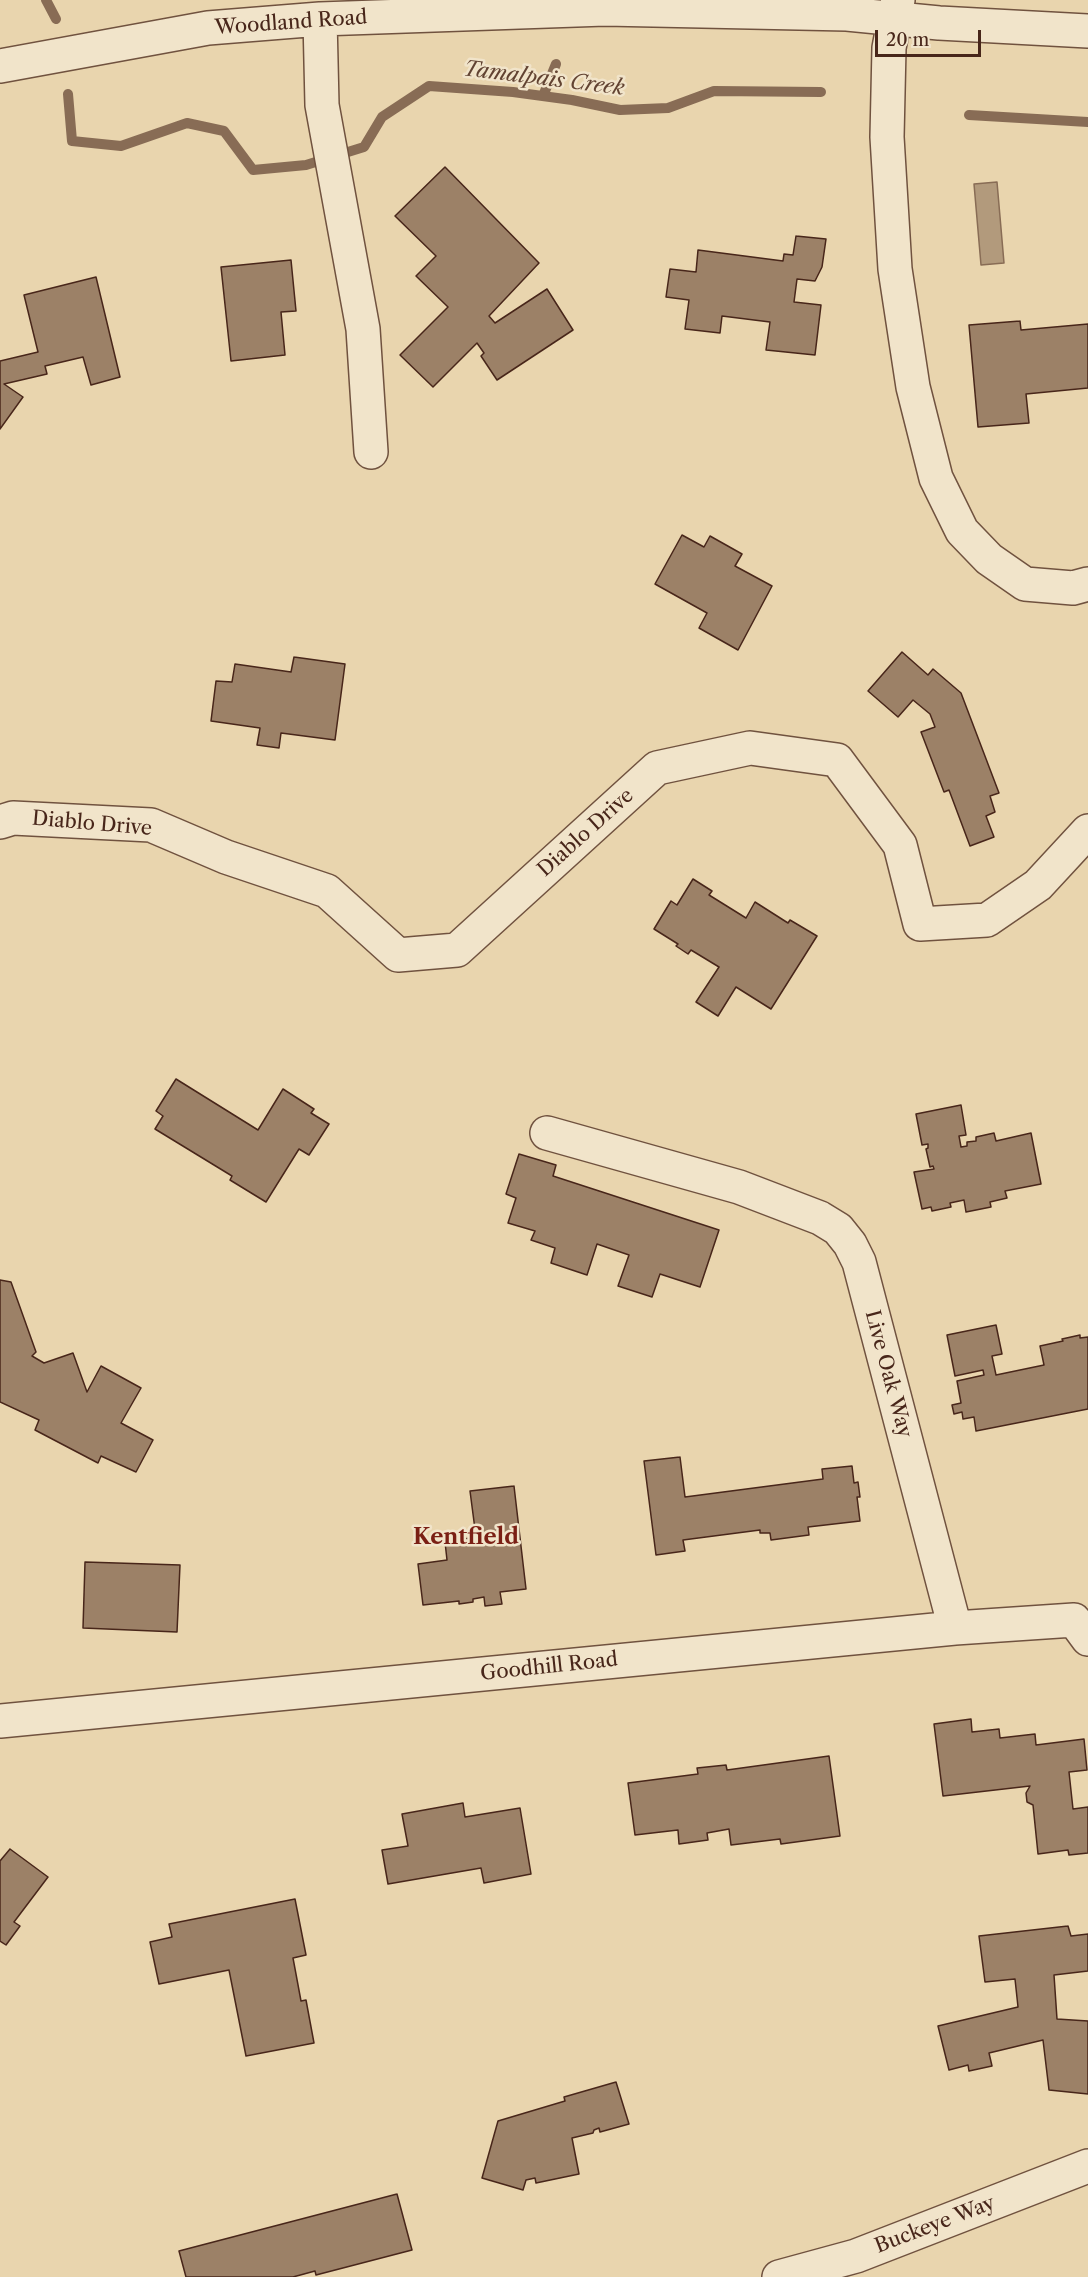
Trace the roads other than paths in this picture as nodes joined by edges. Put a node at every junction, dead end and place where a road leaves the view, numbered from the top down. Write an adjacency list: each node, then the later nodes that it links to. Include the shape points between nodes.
1 (896, 10): 2 (street, Woodland Road, via 847,14 604,9); 3 (street, Woodland Road); 6 (street, via 889,48 887,137 896,269 913,387 936,478 962,531 989,560 1025,584 1073,588)
2 (320, 20): 4 (street, Woodland Road, via 208,28); 5 (street, via 322,105 363,329)
3 (1088, 32)
4 (0, 66)
5 (371, 452)
6 (1088, 584)
7 (0, 822): 8 (street, Diablo Drive, via 13,818 151,825 226,857 327,891 398,955 457,950 657,768 750,748 837,760 900,845 920,924 987,920 1038,885)
8 (1088, 831)
9 (547, 1133): 11 (street, Live Oak Way, via 739,1187 837,1228 859,1262)
10 (1083, 1623): 11 (street, Goodhill Road)
11 (955, 1628): 12 (street, Goodhill Road)
12 (0, 1721)
13 (1088, 2166): 14 (street, Buckeye Way, via 856,2256)
14 (779, 2277)

